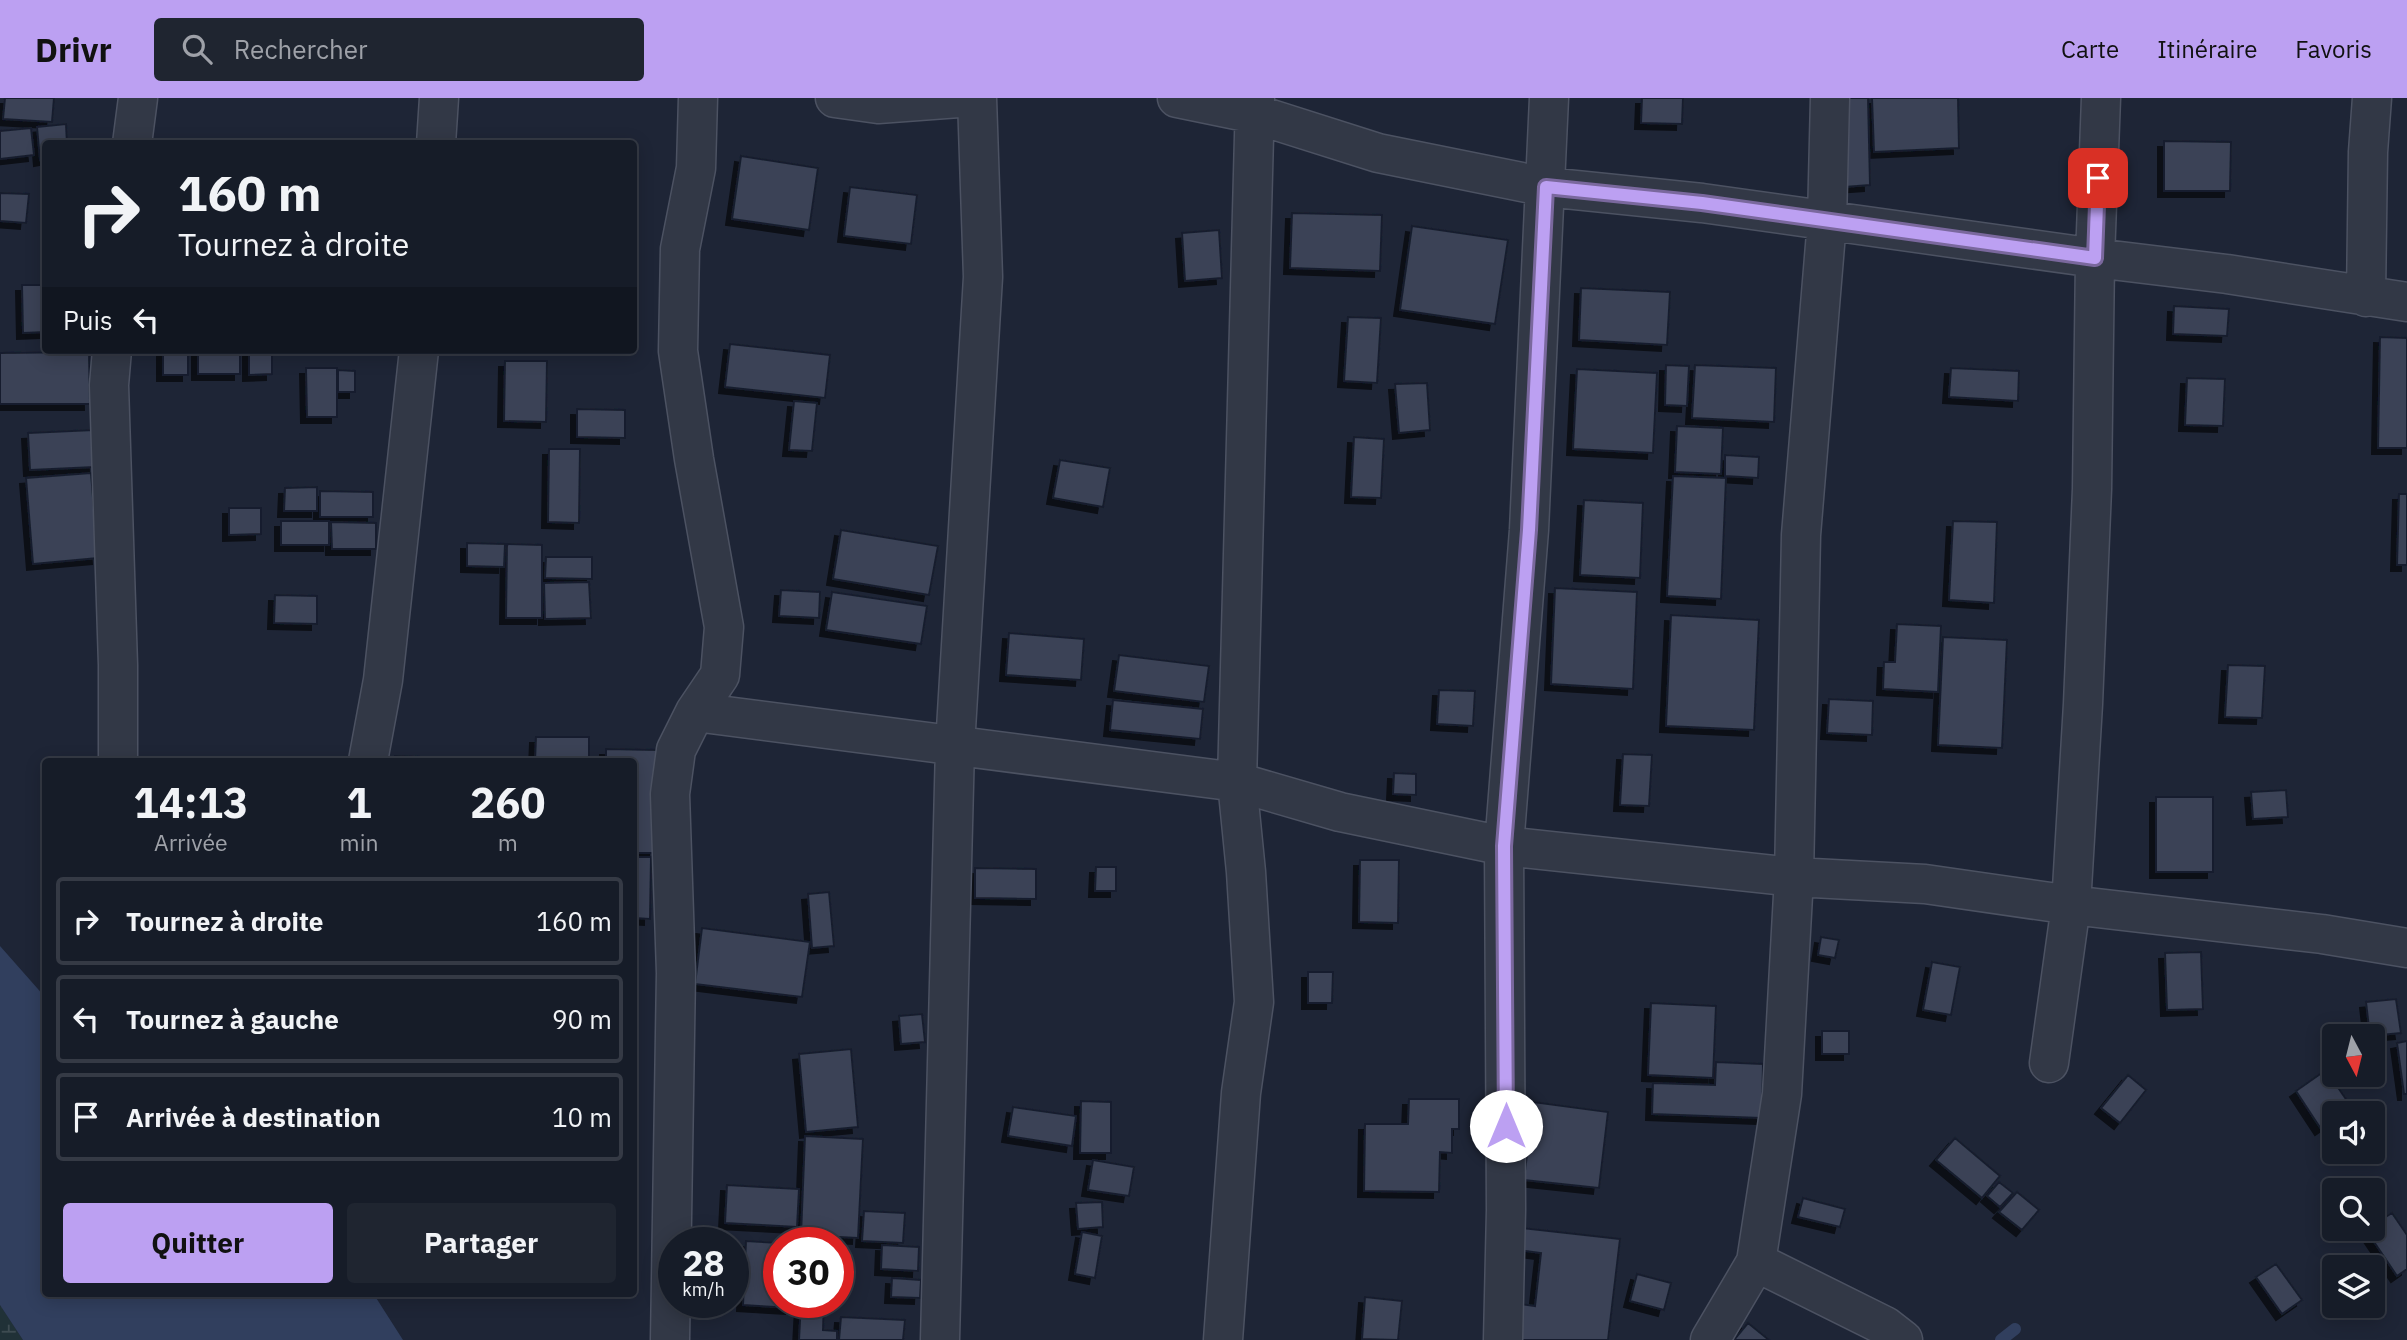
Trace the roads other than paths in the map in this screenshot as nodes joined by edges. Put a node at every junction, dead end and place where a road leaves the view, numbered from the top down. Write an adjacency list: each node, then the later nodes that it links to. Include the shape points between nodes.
1 (138, 98): 13 (street)
2 (439, 98): 14 (street)
3 (698, 98): 22 (street, via 696,168 680,249 678,351 724,627 720,675)
4 (835, 98): 5 (street, via 878,104)
5 (959, 98)
6 (977, 98): 23 (street, via 983,277)
7 (1177, 98): 12 (street)
8 (1549, 98): 15 (street)
9 (1830, 98): 16 (street)
10 (2101, 98): 17 (street)
11 (2372, 98): 18 (street)
12 (1255, 106): 15 (street, via 1378,153); 26 (street)
13 (133, 140)
14 (436, 140)
15 (1546, 187): 16 (street); 27 (street, via 1529,530)
16 (1827, 221): 17 (street); 28 (street, via 1801,535)
17 (2095, 258): 18 (street); 29 (street, via 2092,489)
18 (2366, 297): 19 (street)
19 (2407, 302)
20 (112, 354): 24 (street)
21 (419, 354): 25 (street, via 383,680)
22 (695, 712): 23 (street); 33 (street, via 676,750 670,794 676,973)
23 (954, 746): 26 (street); 34 (street)
24 (118, 758)
25 (369, 758)
26 (1237, 782): 27 (street, via 1340,812); 35 (street, via 1254,1002 1241,1093)
27 (1504, 846): 28 (street); 36 (street)
28 (1794, 877): 29 (street, via 1925,884); 32 (street, via 1782,1094)
29 (2071, 905): 30 (street); 31 (street)
30 (2407, 948)
31 (2049, 1063)
32 (1756, 1262): 37 (street); 38 (street, via 1885,1326)
33 (670, 1340)
34 (940, 1340)
35 (1223, 1340)
36 (1503, 1340)
37 (1710, 1340)
38 (1903, 1340)

